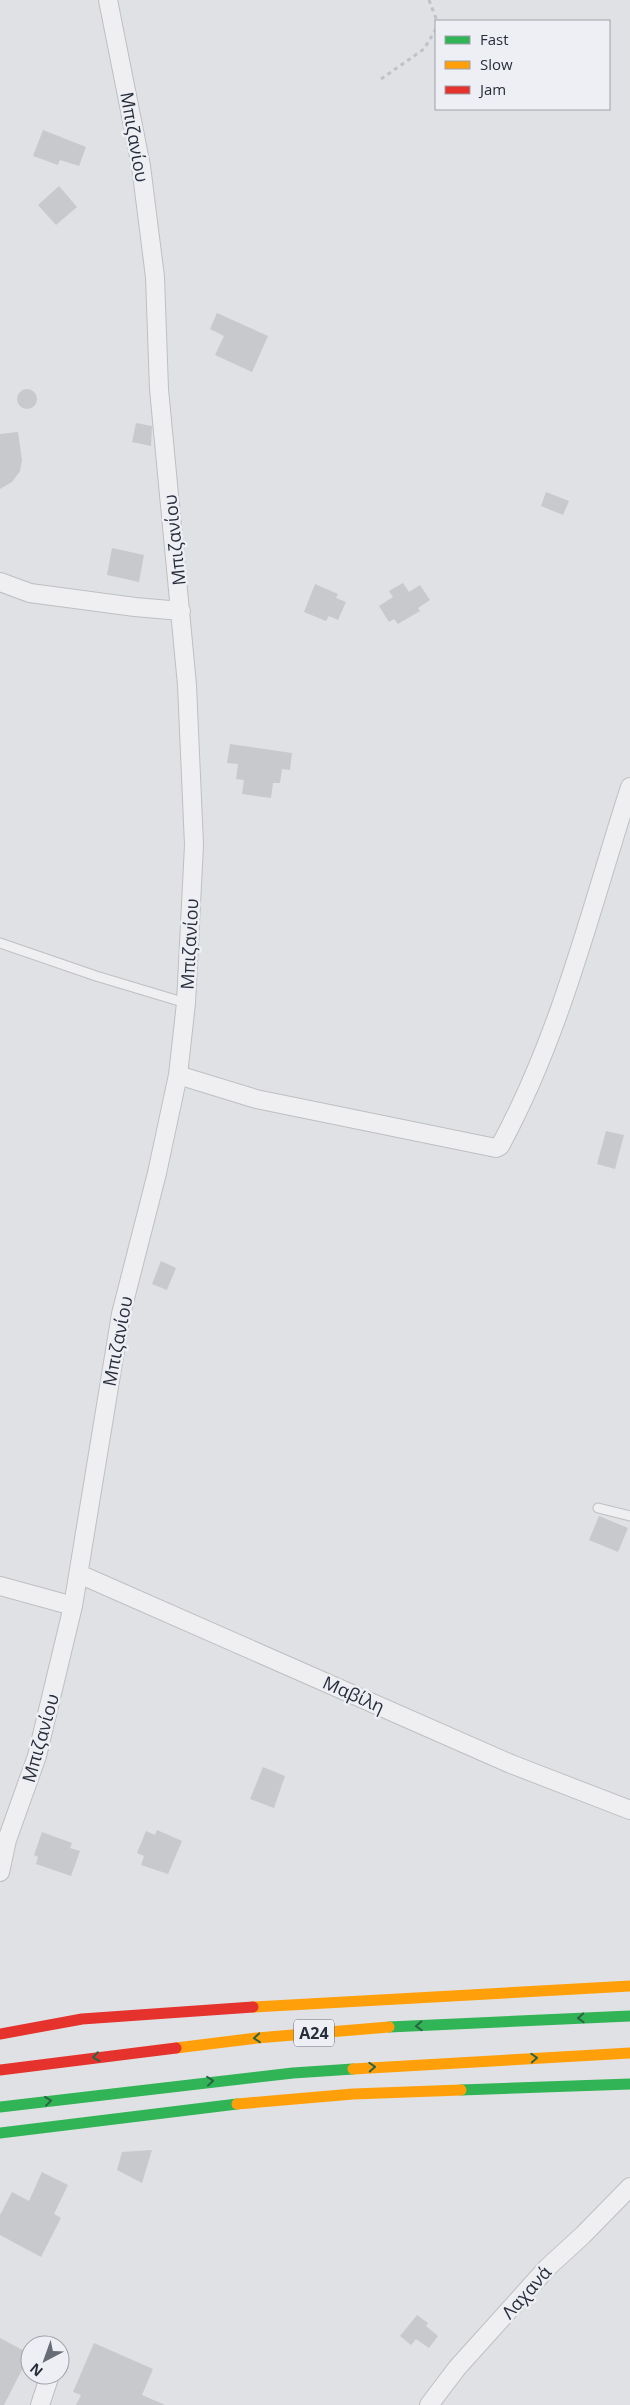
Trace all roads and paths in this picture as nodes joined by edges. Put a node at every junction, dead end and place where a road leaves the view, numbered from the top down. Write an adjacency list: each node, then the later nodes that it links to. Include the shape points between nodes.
1 (108, 0): 7 (street, Μπιζανίου, via 134,127 156,277 159,389)
2 (429, 0): 3 (path)
3 (437, 20)
4 (435, 32): 5 (path, via 424,50)
5 (381, 79)
6 (0, 582): 7 (street, via 30,593)
7 (181, 611): 10 (street, Μπιζανίου, via 194,845)
8 (630, 787): 11 (street, via 578,959 530,1081 500,1146 496,1148 256,1099)
9 (0, 943): 10 (lane)
10 (186, 1003): 11 (street, Μπιζανίου)
11 (178, 1075): 14 (street, Μπιζανίου, via 121,1314)
12 (598, 1508): 13 (lane)
13 (630, 1516)
14 (79, 1574): 16 (street, Μπιζανίου); 17 (street, Μαβίλη, via 511,1764)
15 (0, 1586): 16 (street)
16 (73, 1606): 18 (street, Μπιζανίου, via 37,1756)
17 (630, 1810)
18 (4, 1839): 19 (street, Μπιζανίου)
19 (0, 1872)
20 (630, 1986): 22 (main road, via 178,2011 82,2019)
21 (630, 2016): 24 (main road, Α24, one-way to 24, via 257,2038)
22 (0, 2034)
23 (630, 2053): 26 (main road, Α24, one-way to 23, via 293,2072)
24 (0, 2070)
25 (630, 2084): 27 (main road, via 276,2100)
26 (0, 2107)
27 (0, 2133)
28 (630, 2187): 31 (street, Λαχανά, via 547,2268 457,2368)
29 (47, 2385): 30 (street)
30 (40, 2405)
31 (429, 2405)

